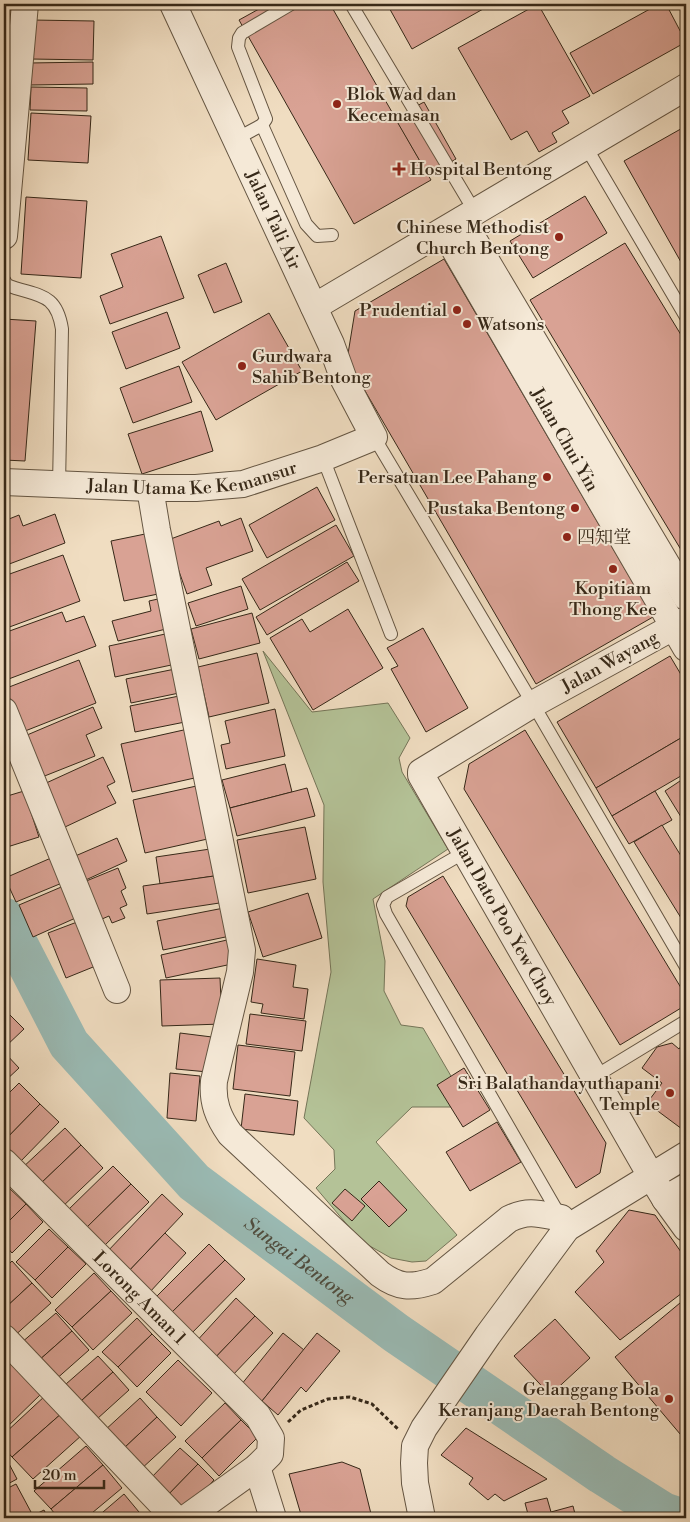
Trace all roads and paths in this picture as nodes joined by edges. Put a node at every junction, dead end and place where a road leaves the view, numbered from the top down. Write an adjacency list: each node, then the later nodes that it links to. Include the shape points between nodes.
1 (25, 4): 11 (street)
2 (173, 4): 7 (street, Jalan Tali Air)
3 (291, 4): 6 (lane, via 242,33 239,38 238,47 266,119)
4 (351, 4): 9 (lane)
5 (686, 87): 8 (street)
6 (262, 125): 7 (lane); 10 (lane, via 306,224 317,236)
7 (236, 138): 13 (street, Jalan Tali Air)
8 (586, 147): 9 (street); 14 (lane)
9 (460, 221): 13 (street); 20 (street, Jalan Chui Yin); 21 (street, Jalan Chui Yin)
10 (332, 235)
11 (4, 236)
12 (4, 280): 18 (lane, via 7,285 43,296 55,306 60,316)
13 (314, 307): 15 (street, Jalan Tali Air, via 344,380)
14 (686, 317)
15 (374, 437): 16 (street, Jalan Utama Ke Kemansur); 23 (lane)
16 (323, 458): 19 (street, Jalan Utama Ke Kemansur, via 243,484); 22 (lane)
17 (4, 482): 18 (street, Jalan Utama Ke Kemansur)
18 (59, 485): 19 (street, Jalan Utama Ke Kemansur)
19 (150, 488): 34 (street, via 242,950 240,972 212,1094 220,1120 230,1134 380,1274 403,1286 419,1286 432,1281 521,1213 537,1213)
20 (686, 597)
21 (682, 631): 23 (street, Jalan Wayang)
22 (391, 634)
23 (533, 704): 25 (street, Jalan Dato Poo Yew Choy, via 421,772); 26 (lane)
24 (4, 711): 27 (street)
25 (465, 852): 29 (street, Jalan Dato Poo Yew Choy); 34 (lane, via 387,897 383,905)
26 (686, 967)
27 (116, 990)
28 (686, 1021): 29 (lane)
29 (594, 1077): 32 (street, Jalan Dato Poo Yew Choy)
30 (686, 1155): 32 (street)
31 (4, 1162): 38 (street, Lorong Aman 1, via 258,1416)
32 (651, 1176): 33 (street, Jalan Dato Poo Yew Choy); 34 (street)
33 (676, 1193): 35 (street, Jalan Dato Poo Yew Choy)
34 (564, 1223): 37 (street)
35 (686, 1228)
36 (4, 1338): 40 (street)
37 (420, 1437): 38 (path, via 372,1404 350,1397 328,1399 301,1410); 43 (street, via 414,1463)
38 (271, 1438): 39 (street, via 270,1454)
39 (257, 1467): 41 (street); 42 (street)
40 (175, 1518)
41 (186, 1518)
42 (273, 1518)
43 (422, 1518)

